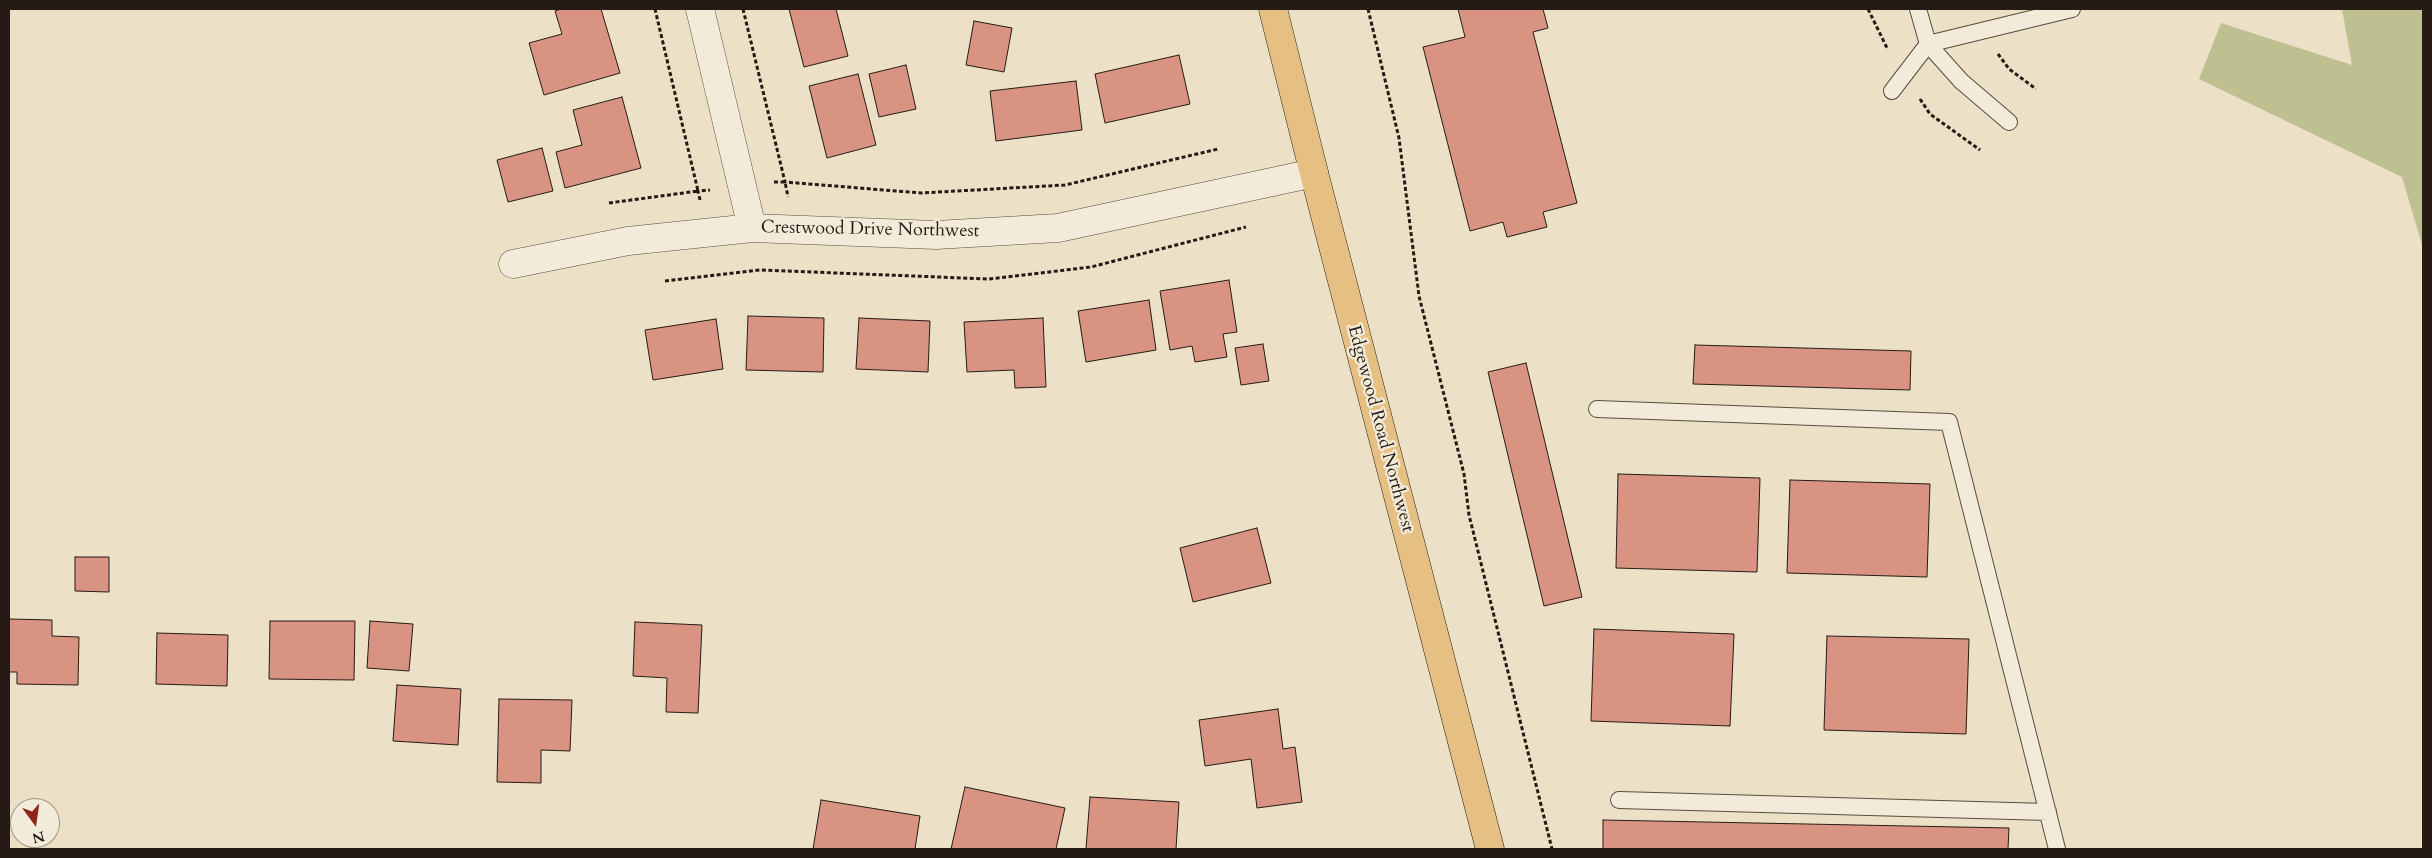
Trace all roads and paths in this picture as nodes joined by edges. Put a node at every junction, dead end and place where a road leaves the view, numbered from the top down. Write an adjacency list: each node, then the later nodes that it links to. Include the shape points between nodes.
1 (655, 9): 13 (path, via 698,191)
2 (700, 9): 14 (street)
3 (743, 9): 11 (path, via 784,182 921,194 1065,185)
4 (1273, 9): 12 (main road, Edgewood Road Northwest)
5 (1368, 9): 20 (path, via 1399,138 1420,296 1464,474 1469,515)
6 (1918, 9): 8 (lane)
7 (2072, 9): 8 (lane)
8 (1928, 44): 9 (lane); 10 (lane, via 1961,81)
9 (1892, 91)
10 (2009, 122)
11 (1218, 149)
12 (1314, 174): 14 (street, Crestwood Drive Northwest, via 1058,228 936,235); 19 (main road, Edgewood Road Northwest)
13 (609, 204)
14 (752, 228): 15 (street, Crestwood Drive Northwest, via 628,241)
15 (513, 264)
16 (1597, 409): 18 (lane, via 1949,422)
17 (1619, 800): 18 (lane)
18 (2048, 812): 21 (lane)
19 (1490, 849)
20 (1552, 849)
21 (2057, 849)

